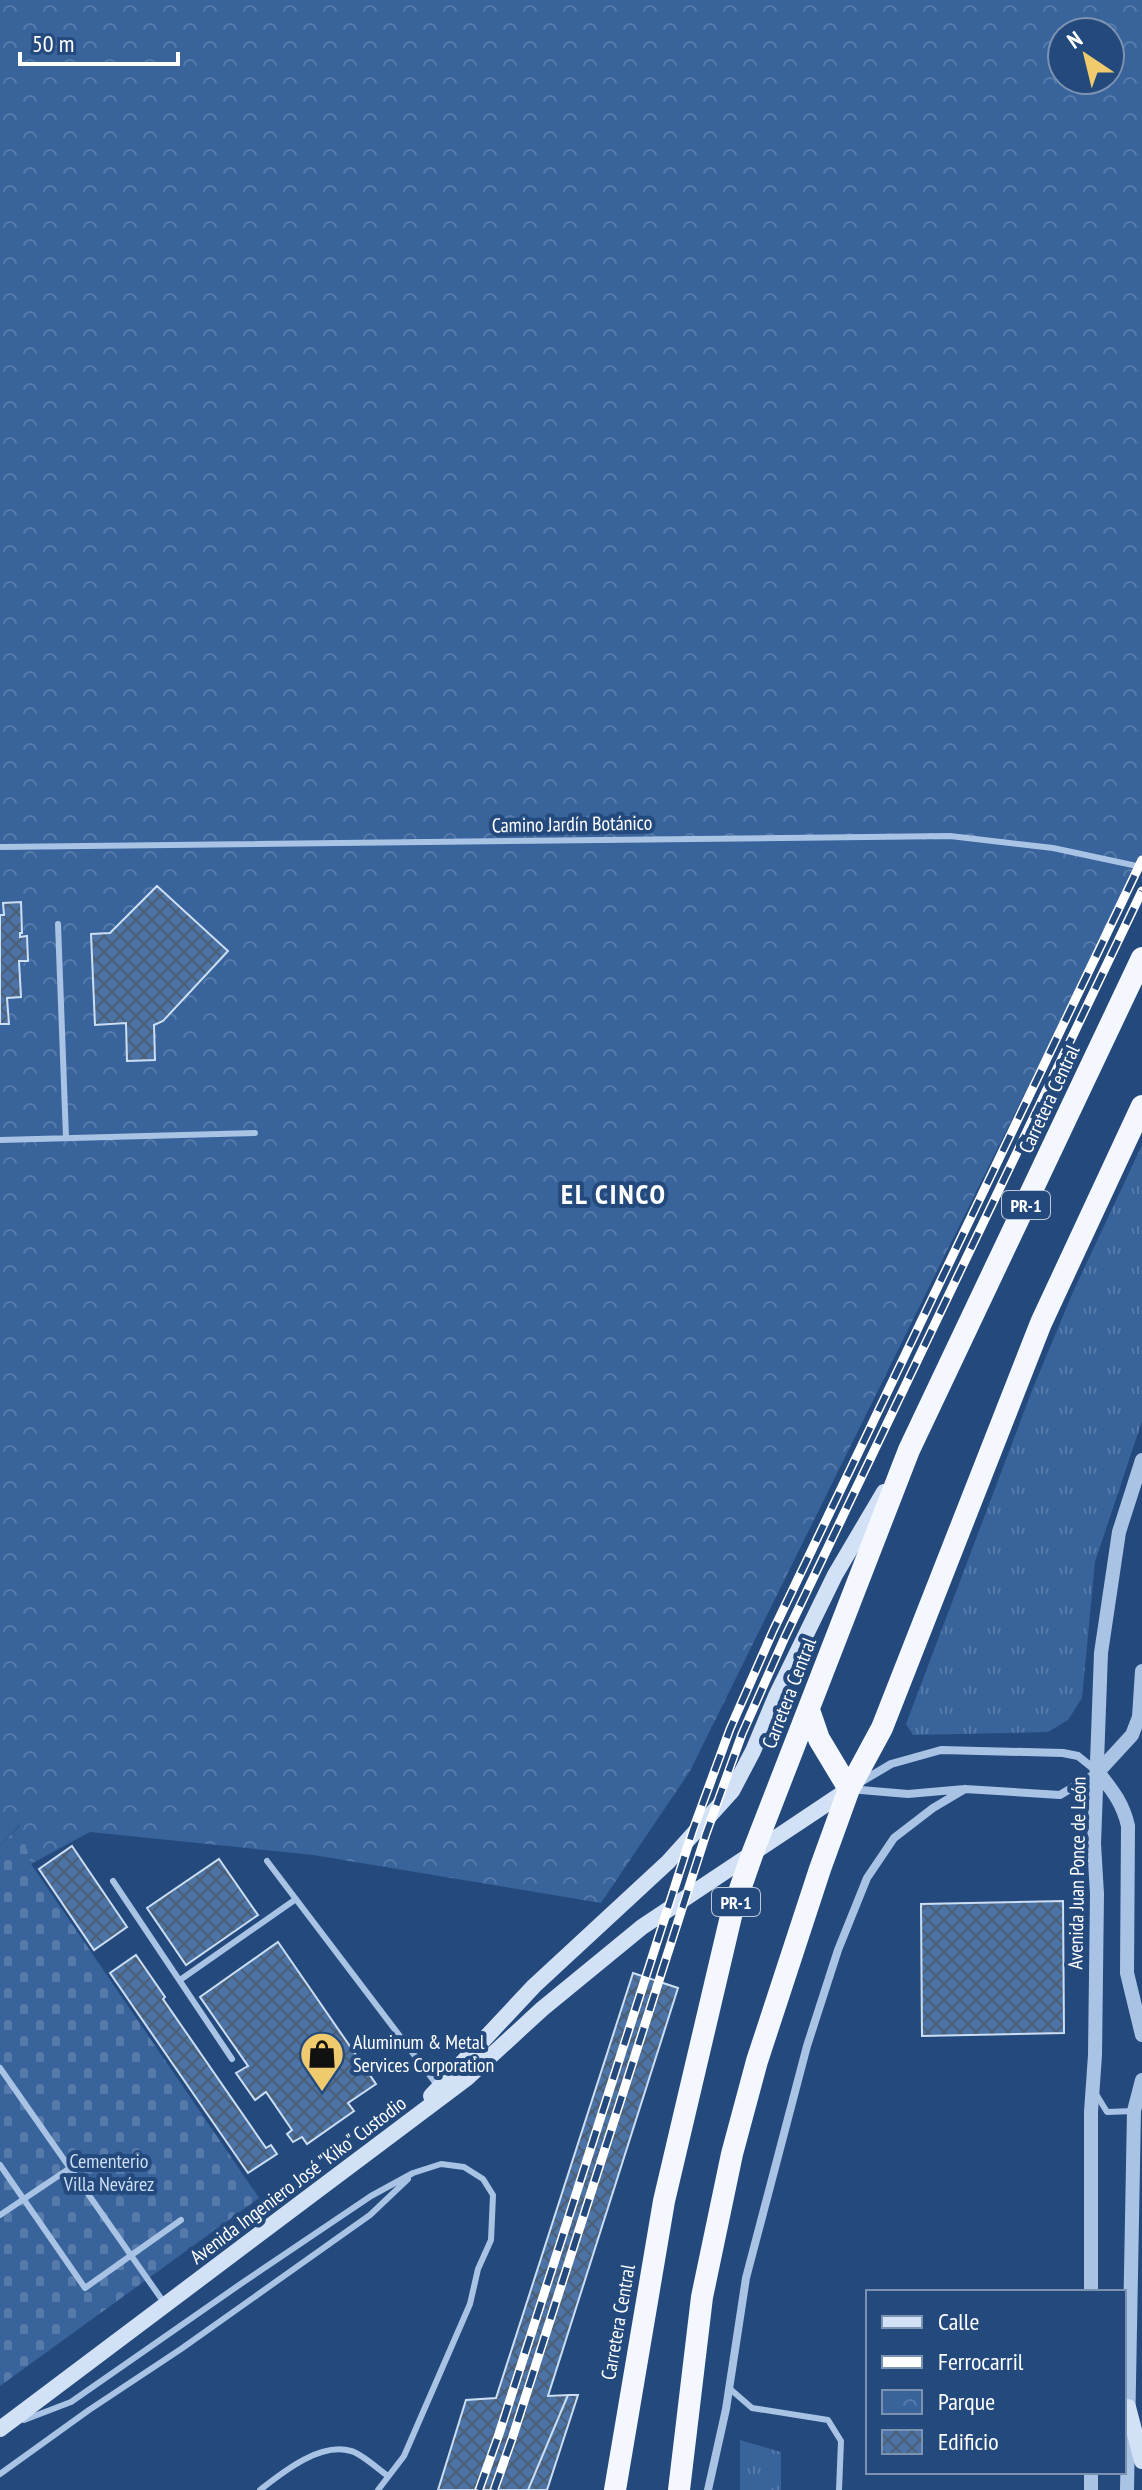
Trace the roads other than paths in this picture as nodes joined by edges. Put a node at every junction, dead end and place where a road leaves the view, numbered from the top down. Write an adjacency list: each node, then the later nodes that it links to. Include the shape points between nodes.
1 (0, 847): 2 (lane, Camino Jardín Botánico, via 950,836 1053,848)
2 (1142, 867)
3 (58, 924): 7 (lane)
4 (1142, 958): 9 (highway, Carretera Central / PR-1)
5 (1142, 1106): 14 (highway, via 1041,1323 882,1728)
6 (255, 1133): 7 (lane)
7 (66, 1138): 8 (lane)
8 (0, 1140)
9 (909, 1450): 12 (highway, Carretera Central / PR-1); 25 (main road, via 835,1575 732,1791 668,1862 534,1986)
10 (1142, 1460): 13 (street, Avenida Juan Ponce de León, via 1119,1532 1101,1653)
11 (1142, 1671): 13 (street, via 1139,1717 1132,1735)
12 (809, 1710): 14 (highway, via 819,1739); 16 (highway, Carretera Central / PR-1)
13 (1098, 1772): 14 (street, via 1078,1756 1063,1753 941,1750 891,1764); 15 (street, via 1060,1795); 21 (street, via 1116,1793 1128,1826 1127,1973); 26 (street, Avenida Juan Ponce de León)
14 (849, 1789): 15 (street, via 908,1794); 16 (main road, Avenida Ingeniero José "Kiko" Custodio); 47 (highway, via 775,2003 732,2154 702,2297)
15 (965, 1789): 38 (street, via 894,1838 867,1878 838,1950 746,2278)
16 (753, 1852): 28 (main road, Avenida Ingeniero José "Kiko" Custodio, via 642,1927); 46 (highway, Carretera Central / PR-1, via 732,1912 664,2201)
17 (267, 1861): 19 (lane)
18 (113, 1881): 20 (lane)
19 (296, 1899): 20 (lane); 25 (lane)
20 (180, 1980): 22 (lane)
21 (1142, 2035)
22 (232, 2059)
23 (0, 2068): 30 (lane)
24 (1142, 2080): 27 (street)
25 (439, 2087): 28 (main road)
26 (1092, 2087): 27 (lane, via 1107,2112); 36 (street, Avenida Juan Ponce de León)
27 (1134, 2111): 39 (street)
28 (397, 2132): 37 (main road, Avenida Ingeniero José "Kiko" Custodio)
29 (0, 2165): 32 (lane)
30 (70, 2168): 32 (lane); 35 (lane)
31 (413, 2173): 40 (lane, via 344,2213 71,2402); 42 (lane, via 370,2215); 43 (lane, via 441,2164 464,2167 483,2179 493,2195 491,2240 470,2304 404,2456)
32 (23, 2199): 33 (lane); 35 (lane, via 85,2288)
33 (0, 2215)
34 (181, 2220): 35 (lane)
35 (131, 2255): 37 (lane)
36 (1091, 2290)
37 (165, 2304): 40 (main road, Avenida Ingeniero José "Kiko" Custodio)
38 (729, 2388): 48 (street); 49 (lane, via 752,2408 828,2420 841,2441)
39 (1128, 2407): 41 (main road); 50 (street)
40 (1, 2428)
41 (1142, 2461)
42 (0, 2474)
43 (388, 2476): 44 (lane, via 352,2451 320,2451); 45 (lane)
44 (260, 2490)
45 (378, 2490)
46 (615, 2490)
47 (679, 2490)
48 (708, 2490)
49 (839, 2490)
50 (1127, 2490)

